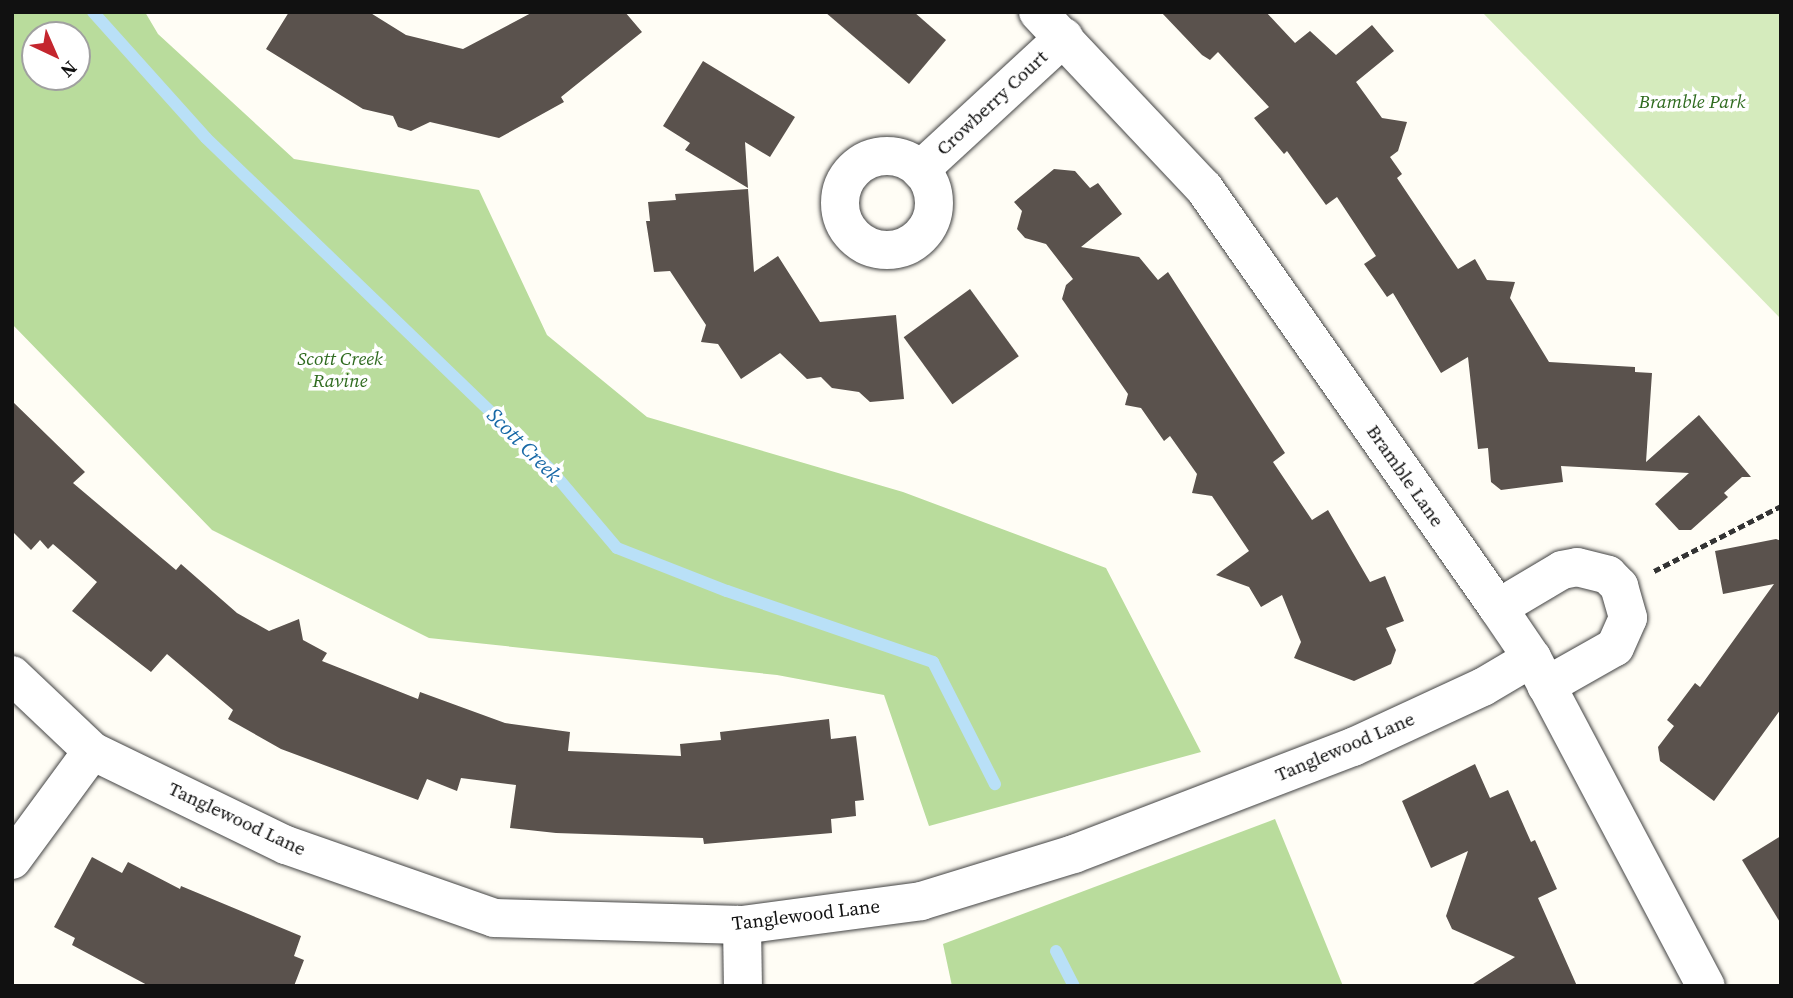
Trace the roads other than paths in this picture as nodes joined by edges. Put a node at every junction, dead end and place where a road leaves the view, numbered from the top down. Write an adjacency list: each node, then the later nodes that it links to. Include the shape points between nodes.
1 (1051, 24): 2 (street, Crowberry Court); 3 (street, Bramble Lane, via 1204,188)
2 (920, 170)
3 (1498, 608): 4 (street, Bramble Lane); 4 (street, via 1562,570 1577,566 1608,575 1620,589 1628,618 1615,647)
4 (1539, 672): 8 (street, Tanglewood Lane, via 1483,687 1353,747 1061,858 921,901); 10 (street, Bramble Lane)
5 (12, 675): 6 (street, Tanglewood Lane)
6 (92, 751): 7 (street); 8 (street, Tanglewood Lane, via 286,845 494,918)
7 (12, 860)
8 (742, 925): 9 (street)
9 (743, 986)
10 (1706, 986)

